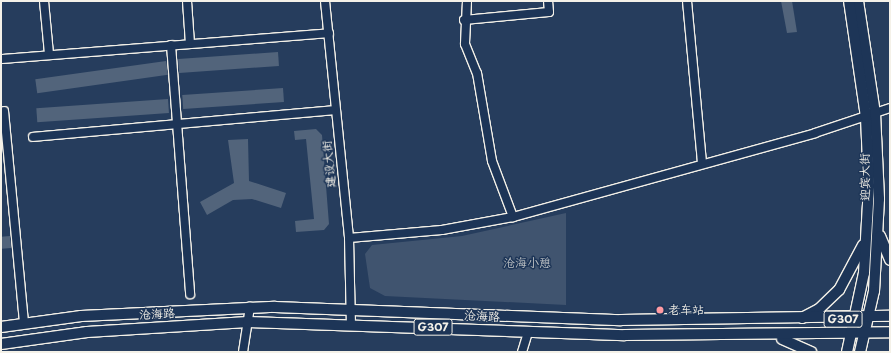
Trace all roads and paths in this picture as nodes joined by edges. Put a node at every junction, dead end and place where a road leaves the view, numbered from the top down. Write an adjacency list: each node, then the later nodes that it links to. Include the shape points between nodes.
1 (44, 1): 13 (street)
2 (187, 1): 11 (street)
3 (324, 1): 10 (street, 建设大街)
4 (467, 1): 9 (street)
5 (548, 1): 9 (street, via 549,12)
6 (687, 1): 21 (street)
7 (849, 1): 18 (main road, 迎宾大街)
8 (858, 1): 18 (main road, 迎宾大街)
9 (464, 20): 23 (street, via 465,44 477,73 492,161)
10 (329, 33): 11 (street); 16 (street, 建设大街)
11 (190, 44): 12 (street)
12 (172, 45): 13 (street); 19 (street)
13 (49, 54): 14 (street)
14 (1, 59)
15 (890, 108): 18 (street)
16 (335, 110): 19 (street); 25 (street, 建设大街)
17 (4, 111): 22 (street)
18 (871, 115): 21 (street); 24 (main road, 迎宾大街)
19 (177, 124): 20 (street); 27 (street)
20 (33, 137)
21 (702, 162): 23 (street)
22 (5, 165): 35 (street)
23 (513, 217): 25 (street, via 442,230)
24 (873, 230): 26 (main road); 31 (main road, 迎宾大街); 32 (main road, 迎宾大街); 33 (main road, via 839,290 819,309)
25 (349, 238): 29 (street, 建设大街)
26 (890, 260)
27 (190, 294)
28 (250, 307): 29 (main road, 沧海路 / G307); 34 (street); 35 (main road, 沧海路 / G307, via 150,311)
29 (353, 307): 33 (main road, 沧海路 / G307, via 621,320); 36 (street, 建设大街)
30 (890, 316): 31 (main road, 沧海路 / G307)
31 (870, 317): 32 (main road, 沧海路 / G307); 40 (main road, 迎宾大街)
32 (856, 318): 33 (main road, 沧海路 / G307); 42 (main road, 迎宾大街)
33 (796, 320)
34 (248, 322): 36 (main road, 沧海路 / G307); 43 (main road, 沧海路 / G307, via 115,330); 44 (street)
35 (24, 324): 37 (main road, 沧海路 / G307)
36 (351, 324): 38 (main road, 沧海路 / G307)
37 (1, 327)
38 (528, 332): 41 (main road, 沧海路 / G307); 45 (street)
39 (890, 332): 40 (main road, 沧海路 / G307)
40 (866, 334): 42 (main road, 沧海路 / G307); 48 (main road, 迎宾大街)
41 (760, 335): 42 (main road, 沧海路 / G307); 46 (main road, via 794,341)
42 (852, 335): 47 (main road, 迎宾大街)
43 (1, 344)
44 (243, 352)
45 (522, 352)
46 (811, 352)
47 (847, 352)
48 (860, 352)

